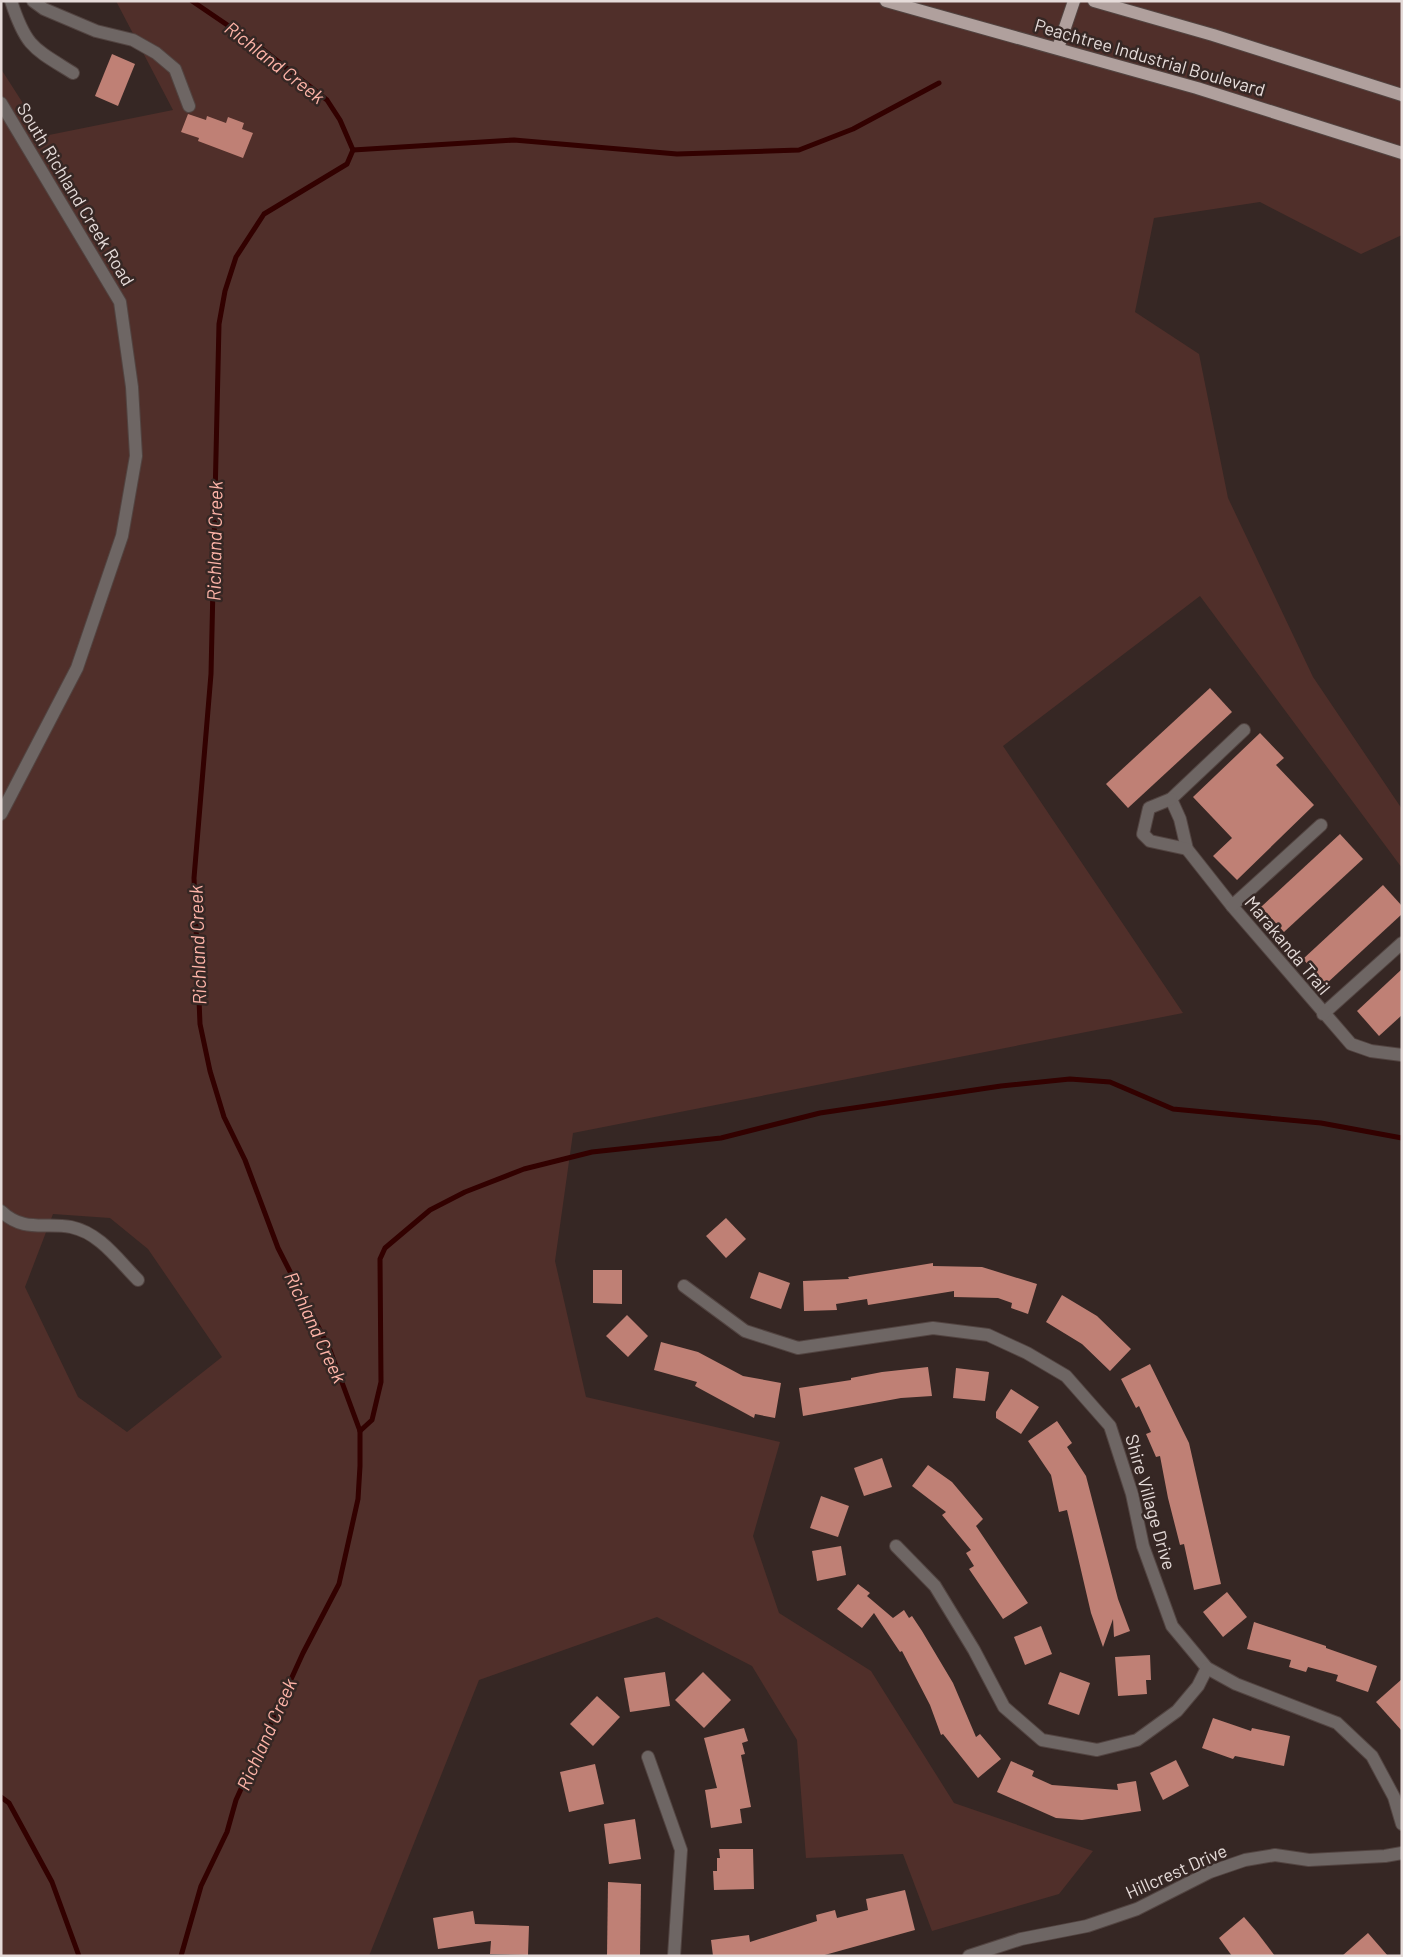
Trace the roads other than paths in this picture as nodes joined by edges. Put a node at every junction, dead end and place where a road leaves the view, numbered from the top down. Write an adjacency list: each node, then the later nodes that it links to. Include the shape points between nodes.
1 (10, 1): 7 (street, via 20,29 34,48)
2 (33, 1): 10 (street, via 96,31 133,40 156,53 175,69)
3 (886, 1): 6 (main road, Peachtree Industrial Boulevard)
4 (1074, 1): 6 (main road)
5 (1094, 1): 8 (main road, Peachtree Industrial Boulevard, via 1212,34)
6 (1058, 48): 11 (main road, Peachtree Industrial Boulevard)
7 (72, 73)
8 (1402, 95)
9 (1, 103): 14 (street, South Richland Creek Road, via 120,302 132,387 136,456 122,536 77,668)
10 (189, 106)
11 (1402, 153)
12 (1244, 730): 13 (street)
13 (1171, 799): 16 (street, Marakanda Trail); 16 (street, via 1149,808 1143,834 1150,841)
14 (1, 814)
15 (1321, 825): 17 (street)
16 (1187, 849): 17 (street, Marakanda Trail)
17 (1232, 906): 19 (street, Marakanda Trail)
18 (1402, 943): 19 (street)
19 (1324, 1014): 20 (street, Marakanda Trail, via 1351,1044 1370,1051)
20 (1402, 1055)
21 (1, 1211): 22 (street, via 25,1226 71,1227 96,1237)
22 (138, 1280)
23 (684, 1286): 25 (street, Shire Village Drive, via 745,1332 798,1348 933,1328 988,1335 1066,1376 1110,1426 1132,1494 1143,1546 1172,1626)
24 (896, 1546): 25 (street, via 935,1586 1004,1707 1042,1740 1097,1750 1137,1740 1177,1711 1198,1686)
25 (1207, 1668): 27 (street, Shire Village Drive, via 1236,1684 1337,1723 1372,1756 1394,1797)
26 (648, 1757): 29 (street, via 681,1850)
27 (1402, 1824)
28 (1402, 1853): 30 (street, Hillcrest Drive, via 1309,1860 1275,1855 1245,1860 1210,1872 1137,1909 1087,1926 1022,1939)
29 (674, 1956)
30 (969, 1956)

